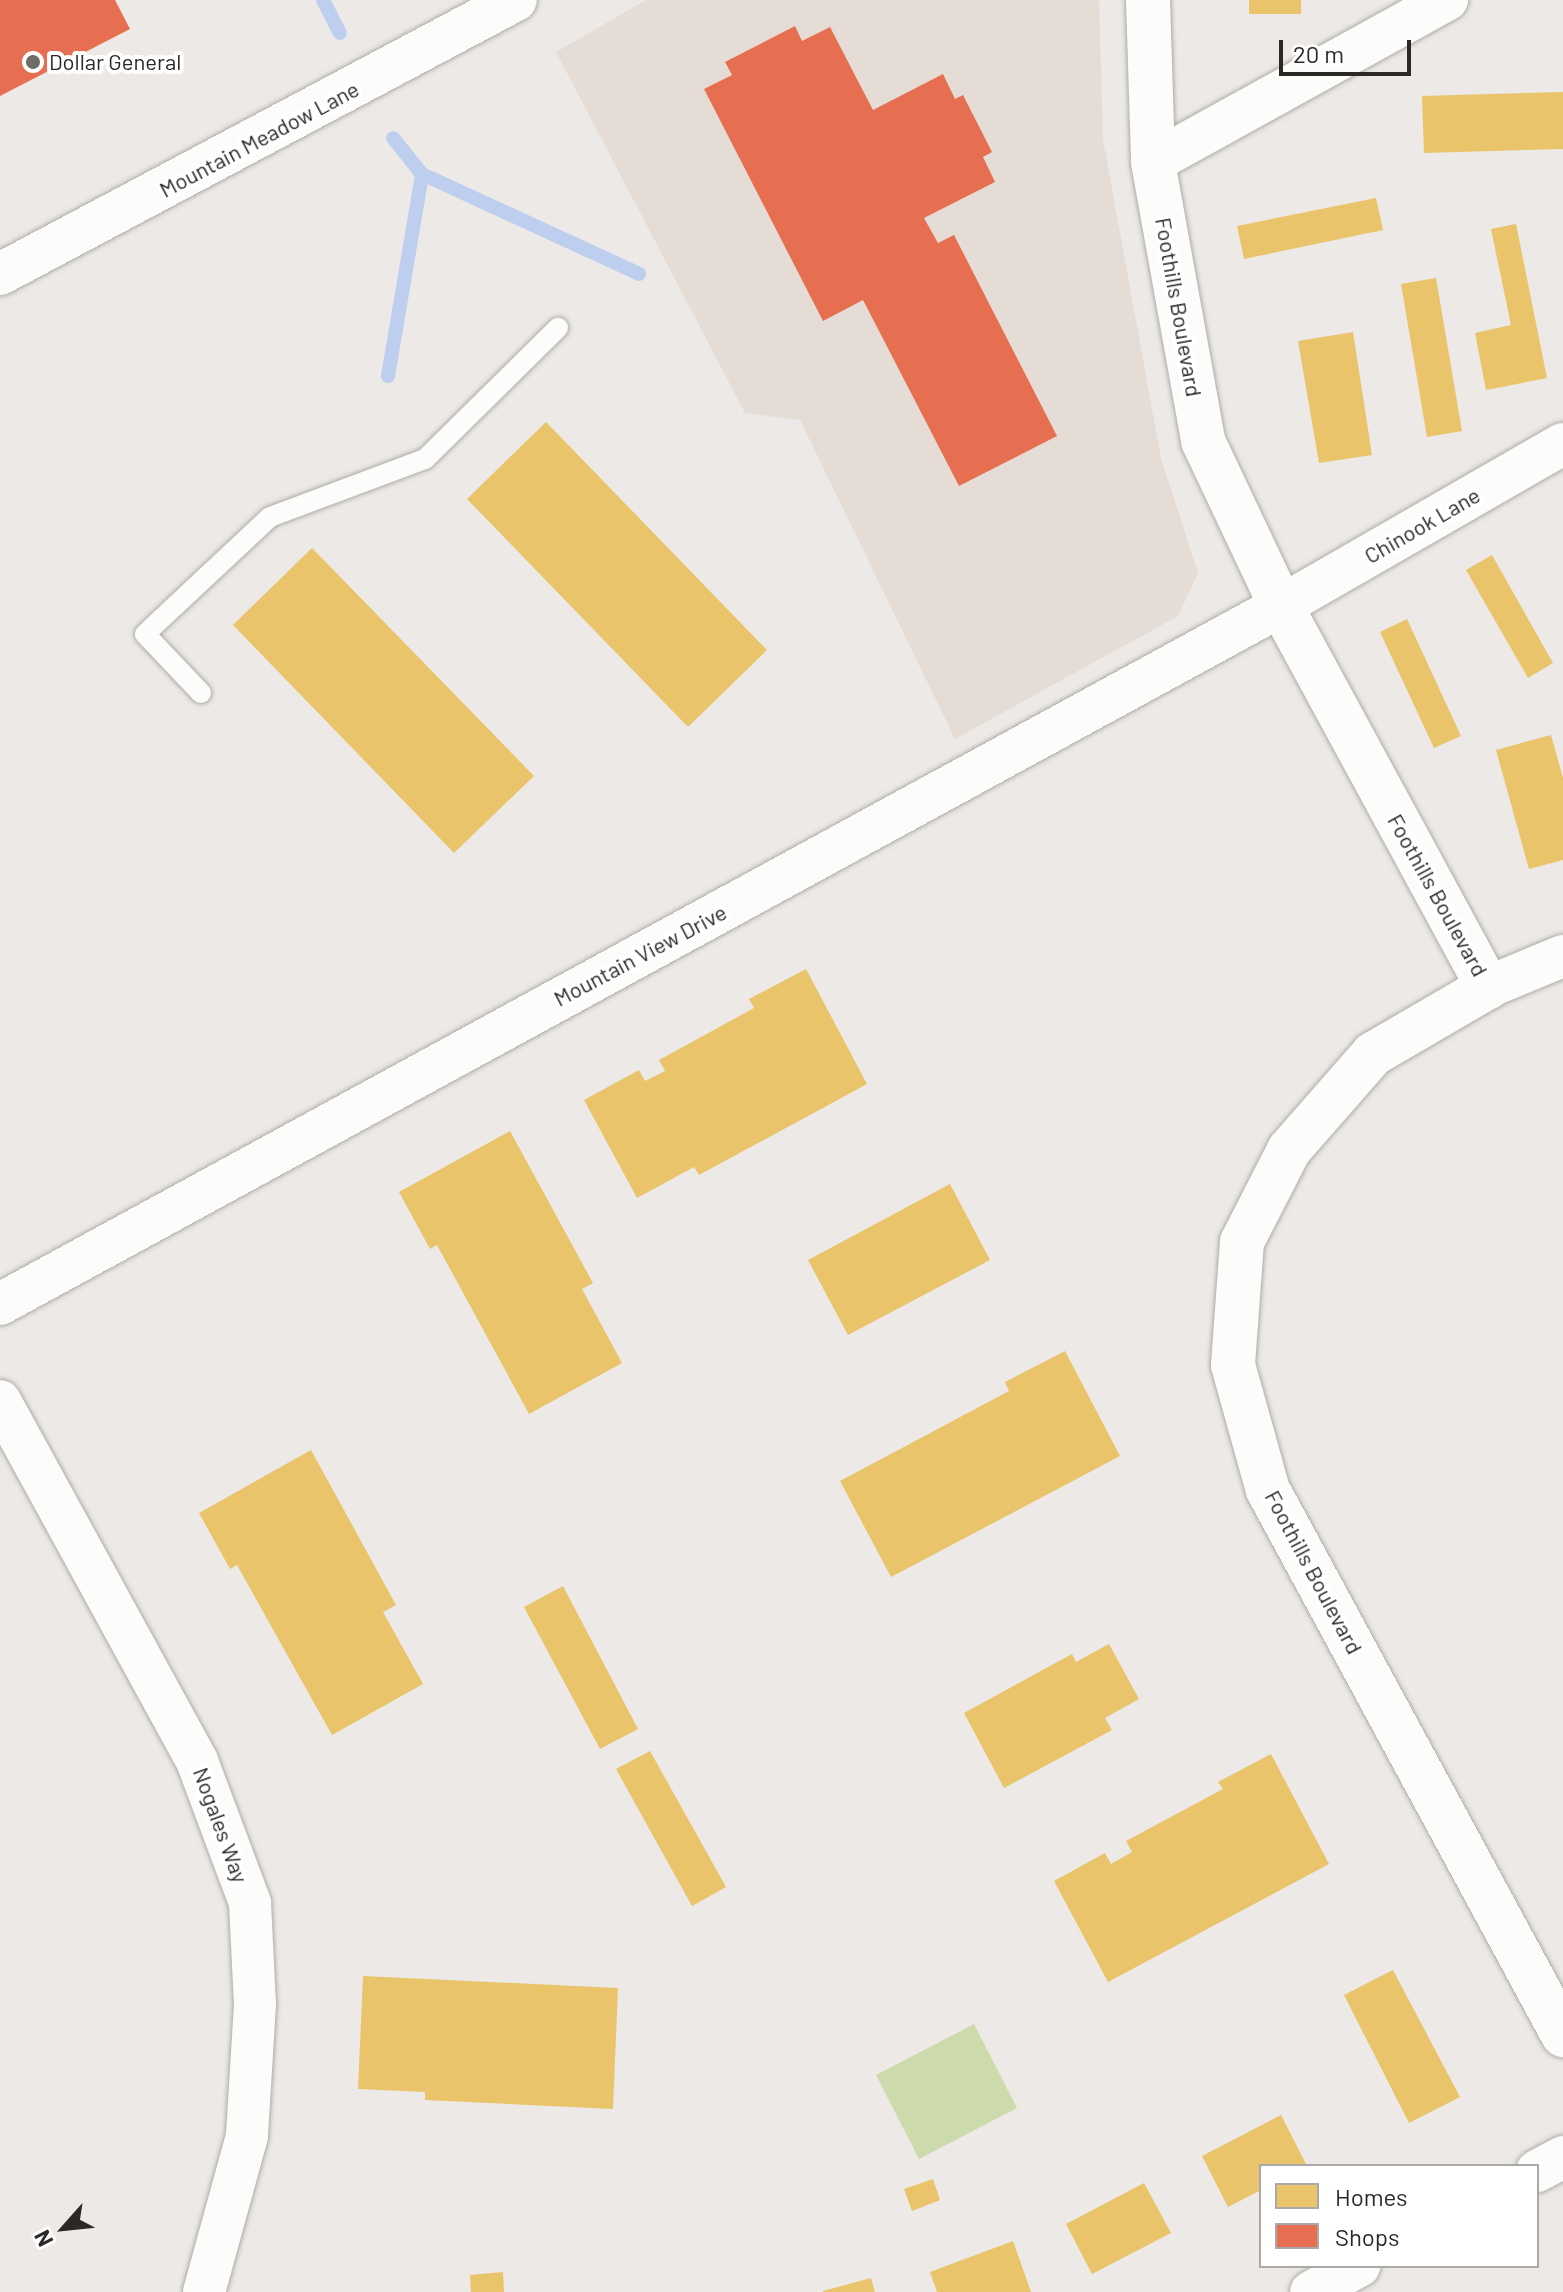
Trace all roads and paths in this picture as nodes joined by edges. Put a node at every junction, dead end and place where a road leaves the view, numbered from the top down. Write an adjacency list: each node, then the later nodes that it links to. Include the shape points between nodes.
1 (516, 0): 5 (street, Mountain Meadow Lane)
2 (1148, 0): 4 (street, Foothills Boulevard)
3 (1447, 0): 4 (street)
4 (1153, 162): 8 (street, Foothills Boulevard, via 1203,441)
5 (0, 274)
6 (558, 328): 9 (lane, via 425,459 270,517 145,634)
7 (1563, 444): 8 (street, Chinook Lane)
8 (1281, 606): 11 (street, Foothills Boulevard); 12 (street, Mountain View Drive)
9 (201, 693)
10 (1563, 956): 11 (street)
11 (1488, 987): 14 (street, Foothills Boulevard, via 1373,1054 1289,1150 1242,1242 1233,1365 1268,1490)
12 (0, 1304)
13 (0, 1401): 18 (street, Nogales Way, via 197,1761 250,1903 255,2004 247,2136)
14 (1563, 2035)
15 (1563, 2157): 16 (street)
16 (1539, 2170)
17 (1355, 2268): 19 (street)
18 (204, 2292)
19 (1311, 2292)

